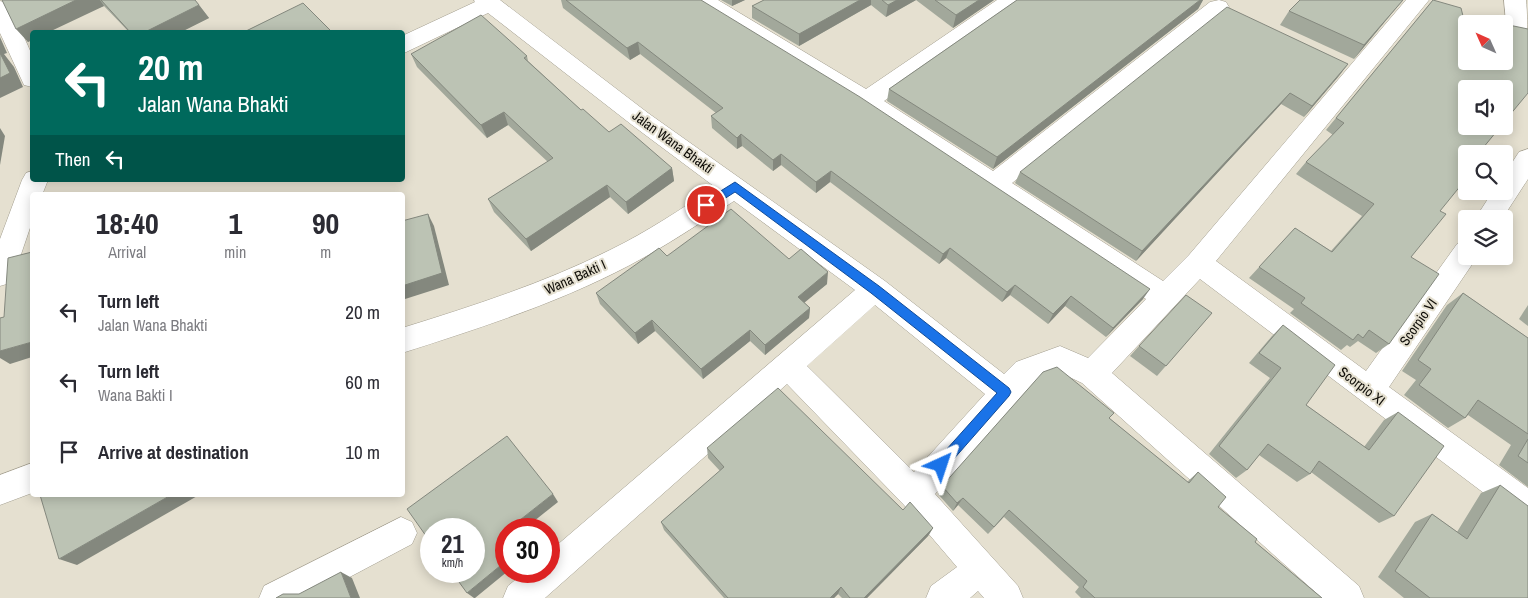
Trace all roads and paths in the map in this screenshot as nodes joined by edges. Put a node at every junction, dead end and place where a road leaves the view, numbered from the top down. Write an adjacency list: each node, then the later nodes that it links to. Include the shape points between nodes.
1 (702, 0): 9 (street)
2 (1012, 0): 13 (street)
3 (1515, 0): 10 (street)
4 (487, 2): 11 (street); 16 (street, Jalan Wana Bhakti)
5 (1426, 2): 19 (street, via 1348,68)
6 (752, 7): 9 (street)
7 (1218, 7): 15 (street)
8 (0, 8): 12 (street)
9 (730, 18): 13 (street)
10 (1516, 33)
11 (405, 44)
12 (30, 75)
13 (867, 101): 15 (street)
14 (1528, 159): 18 (street)
15 (995, 183): 24 (street)
16 (735, 187): 23 (street, Jalan Wana Bhakti); 26 (street, Wana Bakti I, via 649,242 581,276 482,316)
17 (30, 194): 21 (street)
18 (1494, 210)
19 (1198, 263): 24 (street); 29 (street, Scorpio XI)
20 (1458, 264): 22 (street, Scorpio VI)
21 (0, 275)
22 (1444, 286): 25 (street); 29 (street, Scorpio VI)
23 (875, 289): 27 (street); 30 (street, Jalan Wana Bhakti)
24 (1166, 296): 28 (street)
25 (1467, 301)
26 (405, 340)
27 (788, 366): 33 (street); 38 (street)
28 (1092, 374): 30 (street, via 1060,359 1026,371); 41 (street)
29 (1369, 391): 34 (street, Scorpio XI)
30 (1005, 392): 33 (street)
31 (30, 479): 32 (street)
32 (0, 490)
33 (915, 494): 36 (street)
34 (1528, 507)
35 (401, 533): 37 (street)
36 (980, 569): 39 (street); 40 (street)
37 (276, 598)
38 (520, 598)
39 (943, 598)
40 (1006, 598)
41 (1347, 598)

